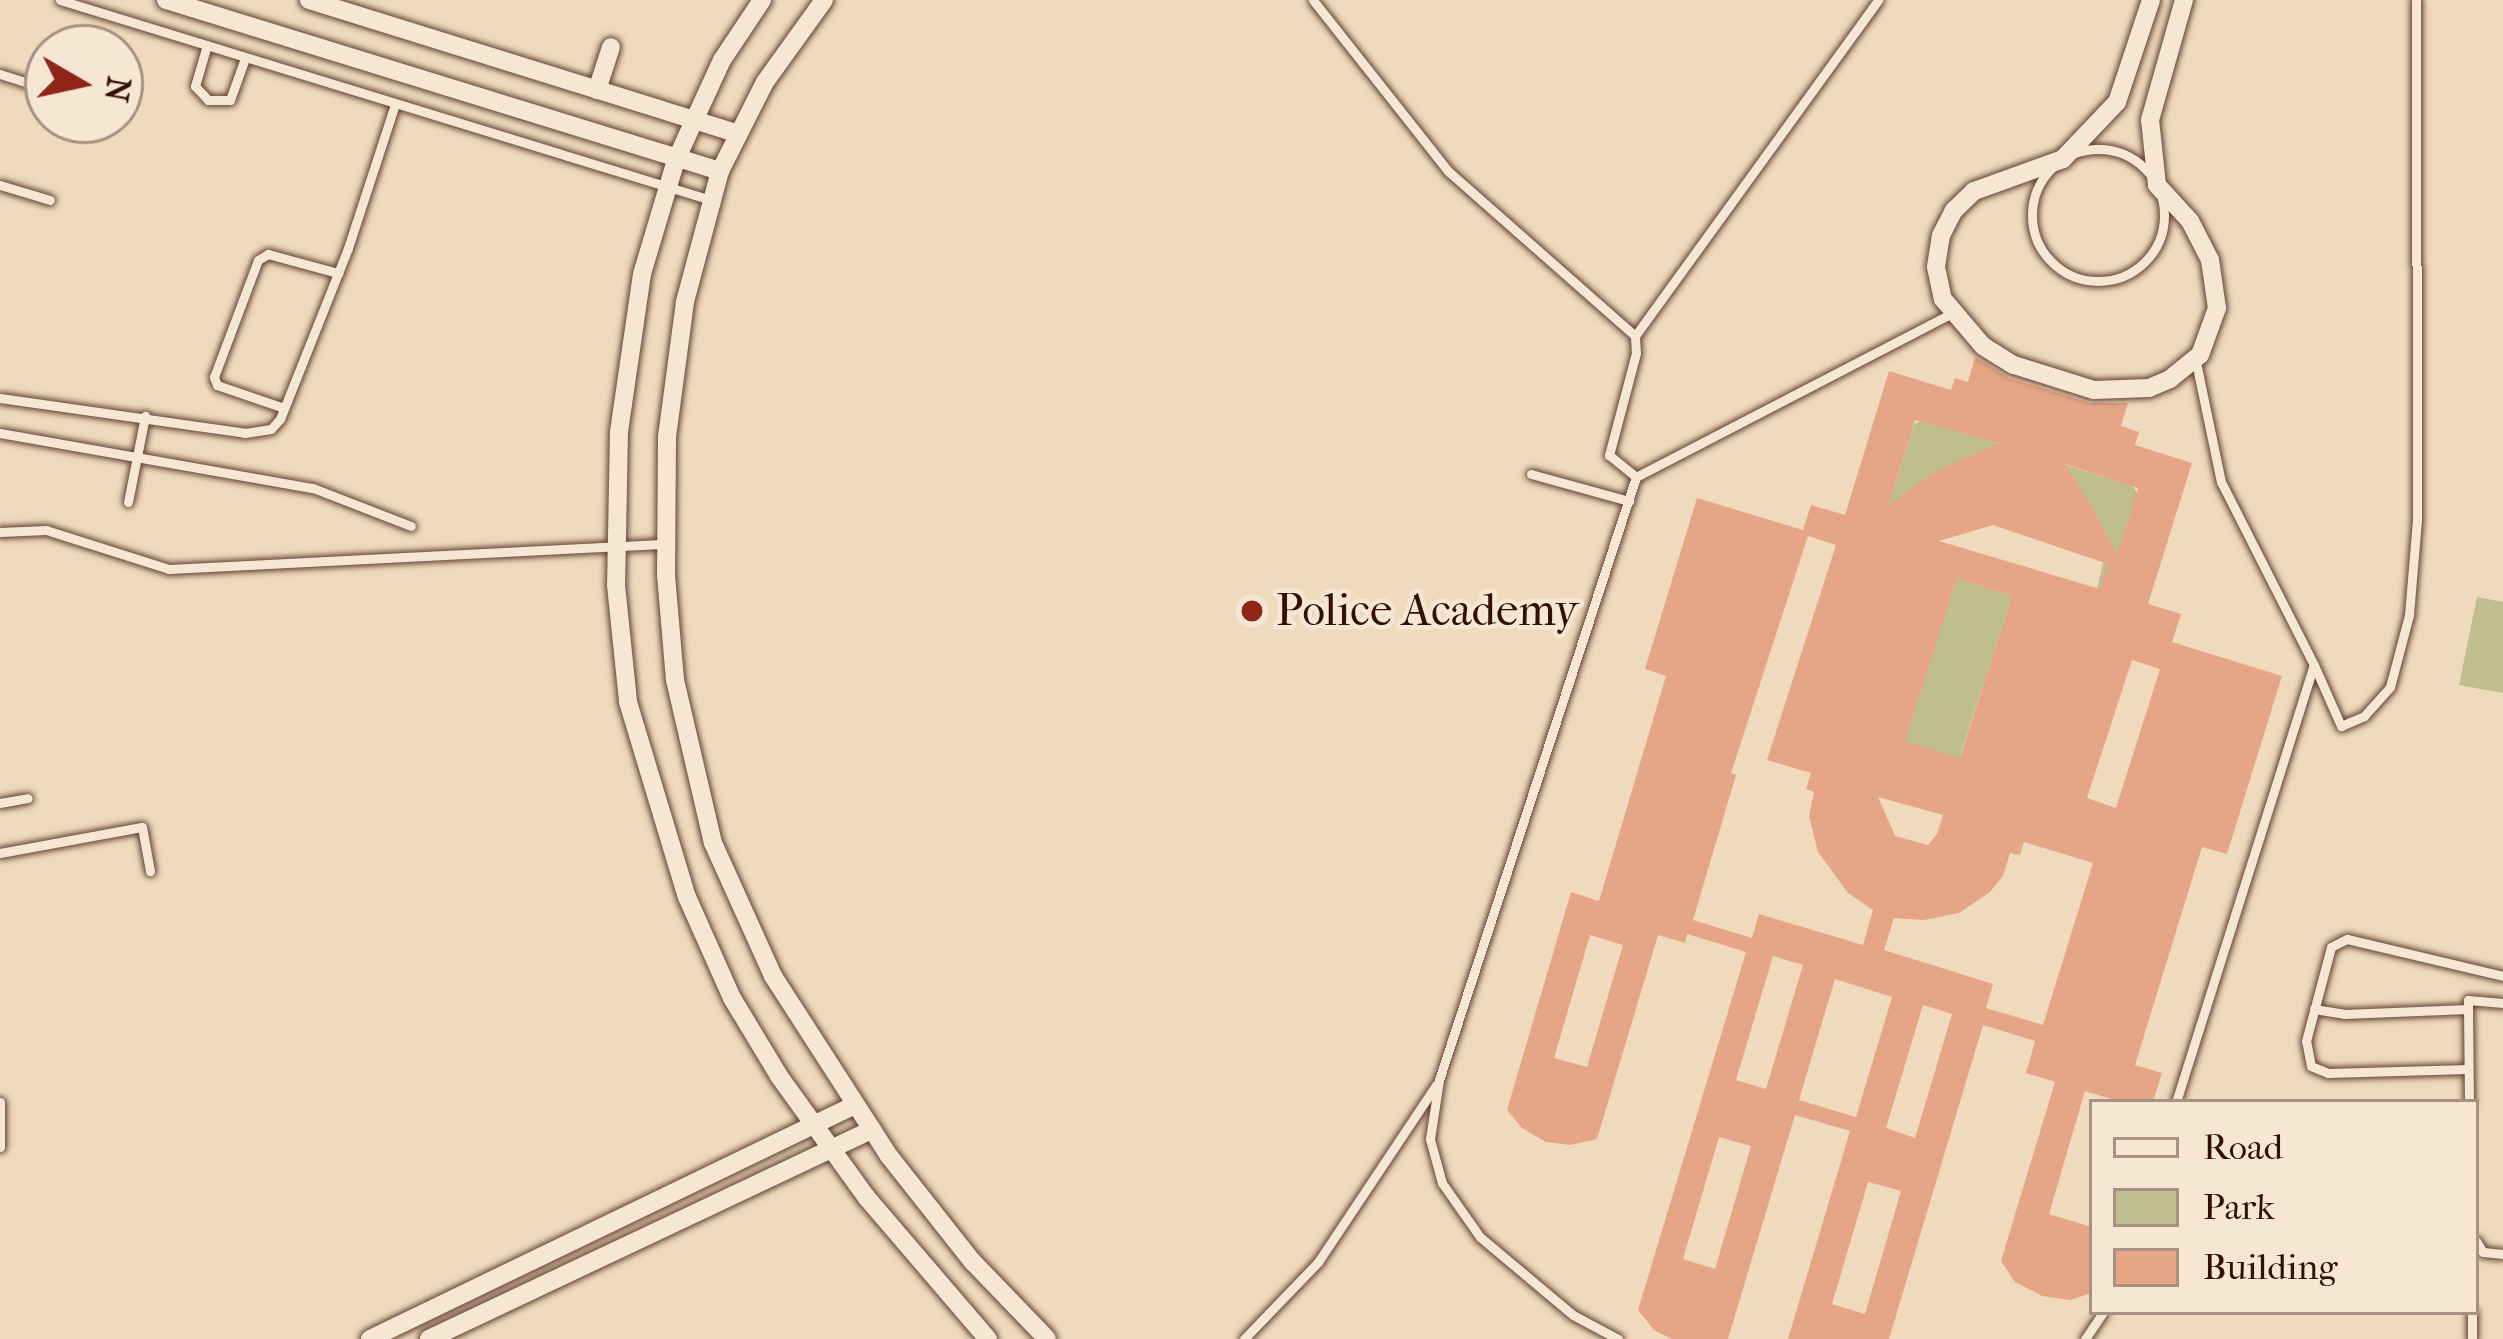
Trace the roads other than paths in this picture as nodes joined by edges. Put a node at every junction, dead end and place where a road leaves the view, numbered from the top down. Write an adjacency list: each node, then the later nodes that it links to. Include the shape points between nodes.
1 (60, 0): 11 (lane)
2 (166, 0): 19 (street)
3 (309, 0): 14 (street)
4 (762, 0): 16 (street)
5 (824, 0): 17 (street)
6 (1312, 0): 28 (lane, via 1448,171)
7 (1878, 0): 28 (lane)
8 (2151, 0): 18 (street, via 2117,102)
9 (2184, 0): 22 (street, via 2150,121)
10 (2416, 0): 43 (lane, via 2417,497 2409,615 2390,687 2364,716 2342,725)
11 (207, 46): 13 (lane); 13 (lane, via 195,82 208,100 230,100)
12 (610, 46): 14 (street)
13 (245, 58): 15 (lane)
14 (597, 89): 16 (street)
15 (394, 104): 23 (lane); 26 (lane)
16 (694, 120): 17 (street); 19 (street)
17 (739, 134): 20 (street)
18 (2063, 159): 22 (lane, via 2103,148 2130,156); 22 (lane, via 2035,190 2031,217 2038,245 2079,280 2106,282 2153,254 2164,227); 27 (street, via 1974,191 1954,210 1936,267)
19 (676, 160): 20 (street); 23 (street)
20 (720, 171): 25 (street)
21 (0, 185): 24 (lane)
22 (2157, 185): 29 (street, via 2190,221 2210,260 2217,308)
23 (668, 186): 25 (lane); 42 (street, via 642,274 619,432)
24 (50, 200)
25 (711, 200): 41 (street, via 685,302 667,437)
26 (338, 273): 31 (lane); 31 (lane, via 268,254 258,260 214,377)
27 (1952, 313): 29 (street, via 2014,365 2094,390 2149,388); 36 (lane)
28 (1635, 336): 36 (lane, via 1609,455)
29 (2195, 360): 43 (lane, via 2221,482)
30 (0, 398): 32 (lane)
31 (284, 408): 32 (lane, via 278,424 260,433)
32 (145, 416): 34 (lane)
33 (0, 433): 34 (lane)
34 (137, 454): 38 (lane); 39 (lane, via 313,488)
35 (1531, 474): 37 (lane)
36 (1636, 477): 37 (lane)
37 (1629, 500): 53 (lane)
38 (128, 502)
39 (412, 526)
40 (0, 532): 42 (lane, via 46,530 169,569)
41 (666, 544): 42 (lane); 57 (street, via 675,680 713,843 773,976)
42 (617, 546): 58 (street, via 628,701 655,805 732,998)
43 (2314, 665): 54 (lane)
44 (28, 798): 45 (lane)
45 (0, 802)
46 (0, 853): 47 (lane, via 142,826)
47 (150, 871)
48 (2503, 976): 50 (lane, via 2340,940)
49 (2503, 1003): 51 (lane, via 2471,998)
50 (2314, 1009): 51 (lane); 52 (lane, via 2305,1049 2321,1072)
51 (2468, 1009): 52 (lane)
52 (2468, 1069): 55 (lane)
53 (1439, 1080): 66 (lane, via 1318,1262); 67 (lane, via 1430,1139 1442,1183 1480,1237 1573,1315)
54 (2177, 1099)
55 (2469, 1099)
56 (0, 1102): 60 (lane)
57 (855, 1105): 58 (street); 59 (street)
58 (814, 1124): 61 (street); 62 (street)
59 (872, 1130): 61 (street); 65 (street, via 972,1261)
60 (0, 1147)
61 (831, 1148): 63 (street); 64 (street)
62 (370, 1339)
63 (429, 1339)
64 (988, 1339)
65 (1047, 1339)
66 (1244, 1339)
67 (1618, 1339)

